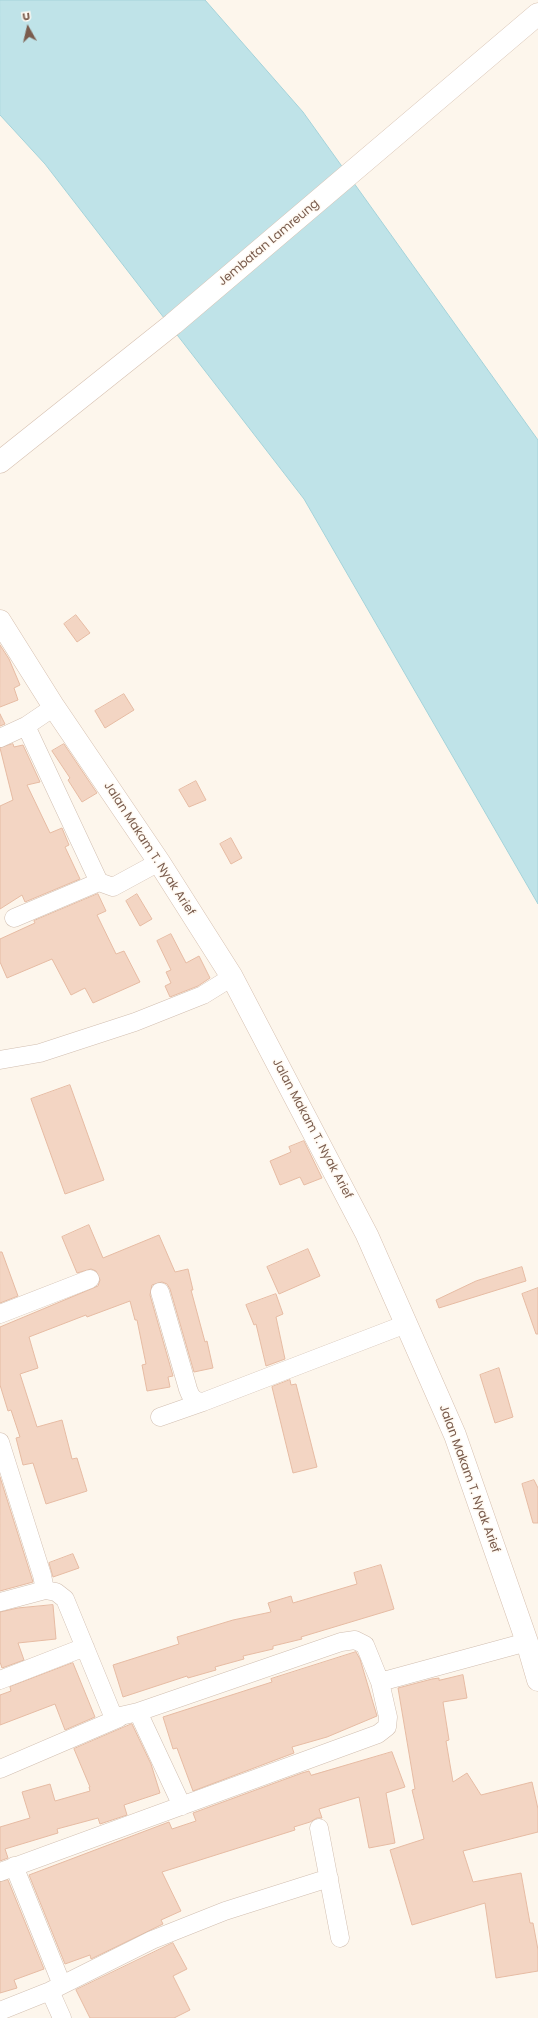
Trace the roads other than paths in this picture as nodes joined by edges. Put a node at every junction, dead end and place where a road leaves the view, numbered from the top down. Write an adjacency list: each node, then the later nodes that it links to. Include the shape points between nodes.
1 (538, 14): 2 (street, Jembatan Lamreung, via 173,324)
2 (0, 462)
3 (0, 621): 4 (street, Jalan Makam T. Nyak Arief)
4 (54, 707): 5 (street); 7 (street, Jalan Makam T. Nyak Arief)
5 (26, 726): 6 (street); 8 (street)
6 (0, 738)
7 (159, 862): 8 (street, via 113,887); 10 (street, Jalan Makam T. Nyak Arief)
8 (99, 882): 9 (street)
9 (14, 918)
10 (232, 977): 11 (street, via 203,995 135,1022 40,1053); 15 (street, Jalan Makam T. Nyak Arief, via 367,1234)
11 (0, 1060)
12 (90, 1279): 14 (street)
13 (160, 1292): 16 (street, via 191,1397)
14 (0, 1314)
15 (406, 1324): 16 (street); 21 (street, Jalan Makam T. Nyak Arief, via 455,1436)
16 (203, 1402): 17 (street)
17 (160, 1417)
18 (0, 1442): 19 (street)
19 (45, 1590): 20 (street); 22 (street, via 56,1592 65,1599)
20 (0, 1602)
21 (527, 1642): 24 (street, Jalan Makam T. Nyak Arief); 25 (street)
22 (85, 1647): 23 (street); 27 (street, via 111,1711)
23 (0, 1680)
24 (538, 1680)
25 (380, 1682): 26 (street, via 365,1644 355,1640 333,1645); 29 (street, via 388,1718 387,1728 378,1734)
26 (138, 1712): 27 (street); 29 (street)
27 (118, 1718): 28 (street)
28 (0, 1769)
29 (182, 1806): 31 (street)
30 (319, 1828): 32 (street)
31 (7, 1869): 34 (street)
32 (329, 1878): 33 (street); 34 (street, via 225,1911 167,1934)
33 (340, 1938)
34 (56, 1988): 35 (street); 36 (street)
35 (0, 2011)
36 (62, 2018)

